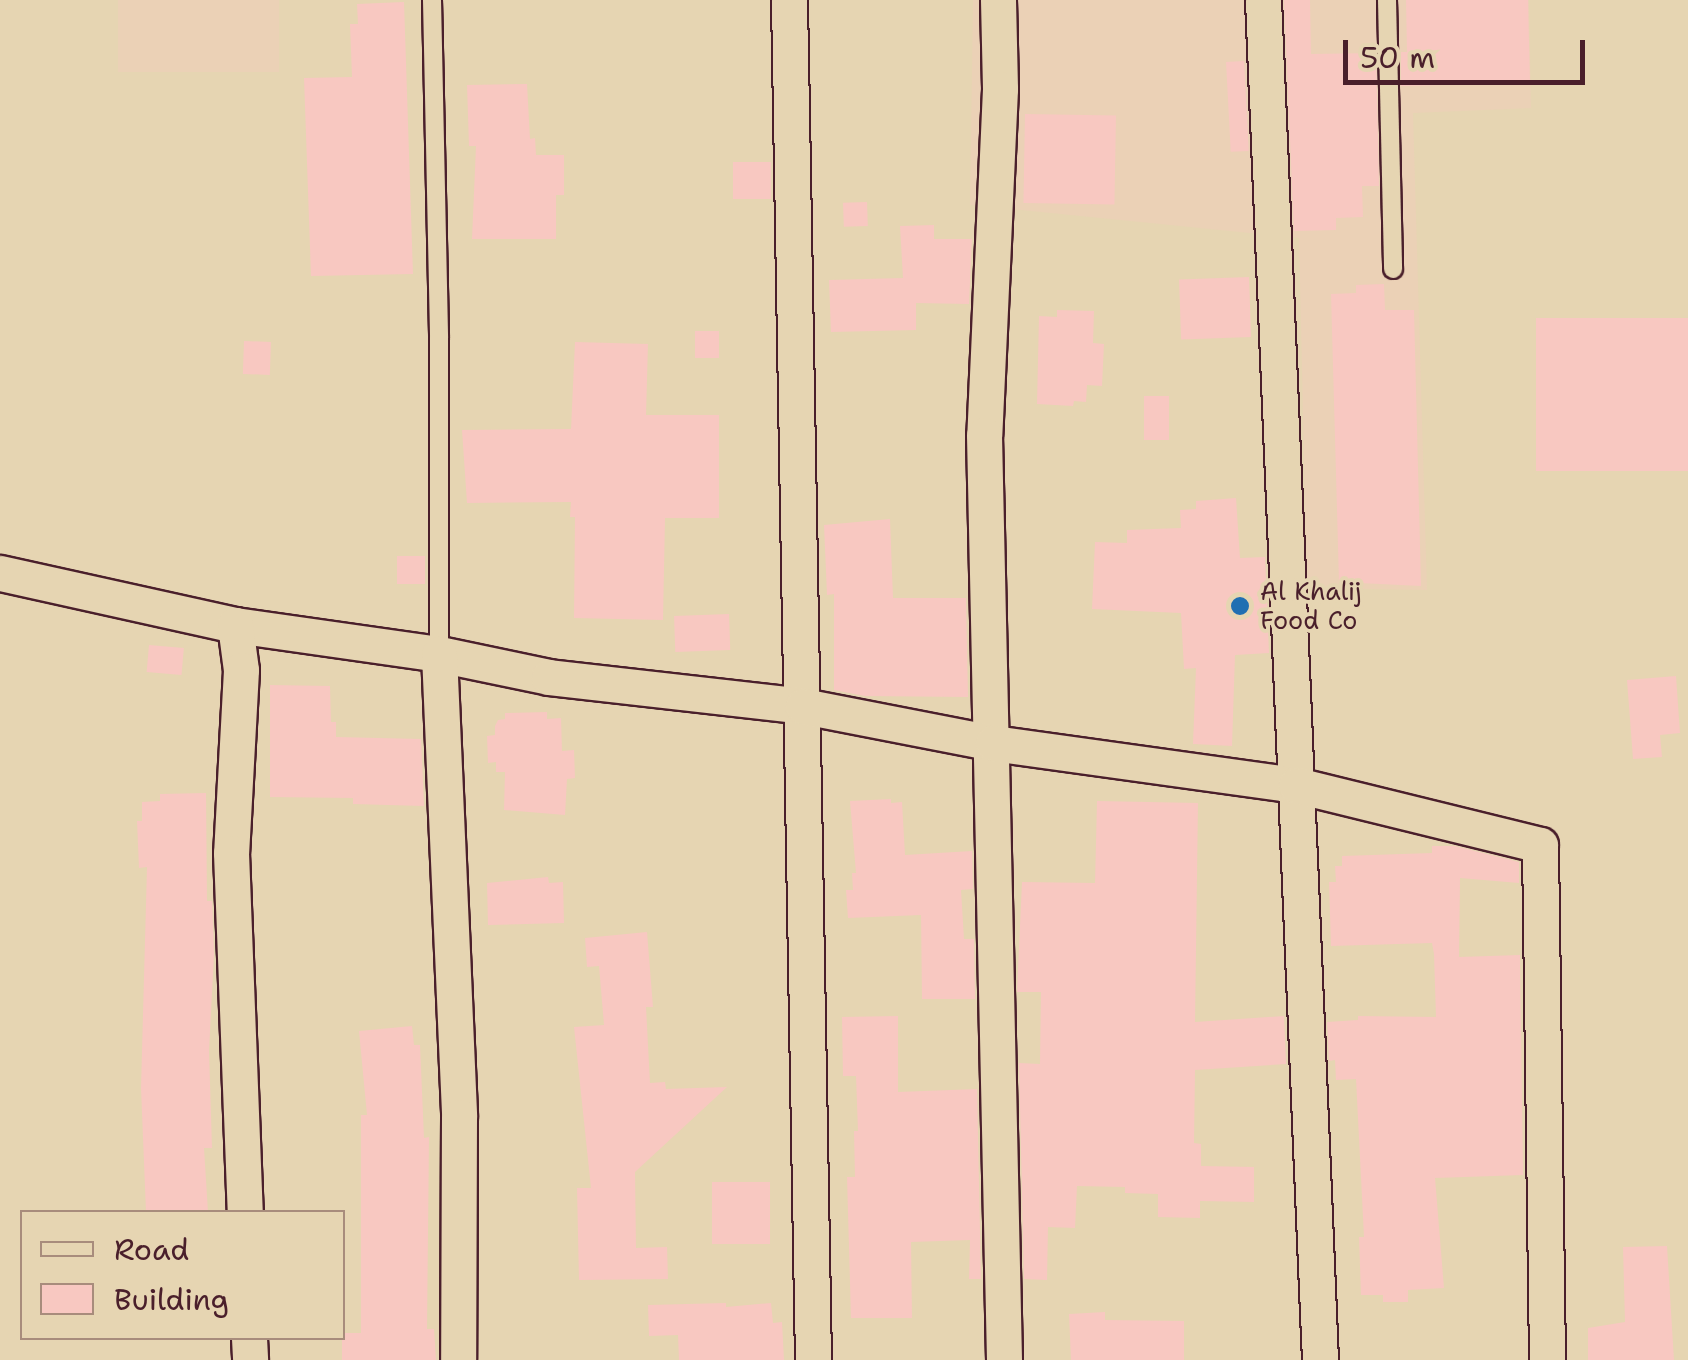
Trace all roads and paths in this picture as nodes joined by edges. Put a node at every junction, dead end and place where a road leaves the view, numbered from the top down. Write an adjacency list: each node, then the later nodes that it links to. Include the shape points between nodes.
1 (432, 0): 9 (lane)
2 (789, 0): 10 (street)
3 (998, 0): 11 (street, via 984,435)
4 (1263, 0): 12 (street)
5 (1387, 0): 6 (lane)
6 (1393, 269)
7 (0, 574): 8 (street)
8 (235, 624): 9 (street); 13 (street, via 241,670 231,853)
9 (439, 654): 10 (street, via 550,677); 14 (street, via 459,1117)
10 (803, 706): 11 (street); 15 (street)
11 (993, 743): 12 (street); 16 (street)
12 (1296, 785): 17 (street); 18 (street, via 1540,845)
13 (245, 1210)
14 (458, 1360)
15 (813, 1360)
16 (1004, 1360)
17 (1320, 1360)
18 (1547, 1360)

